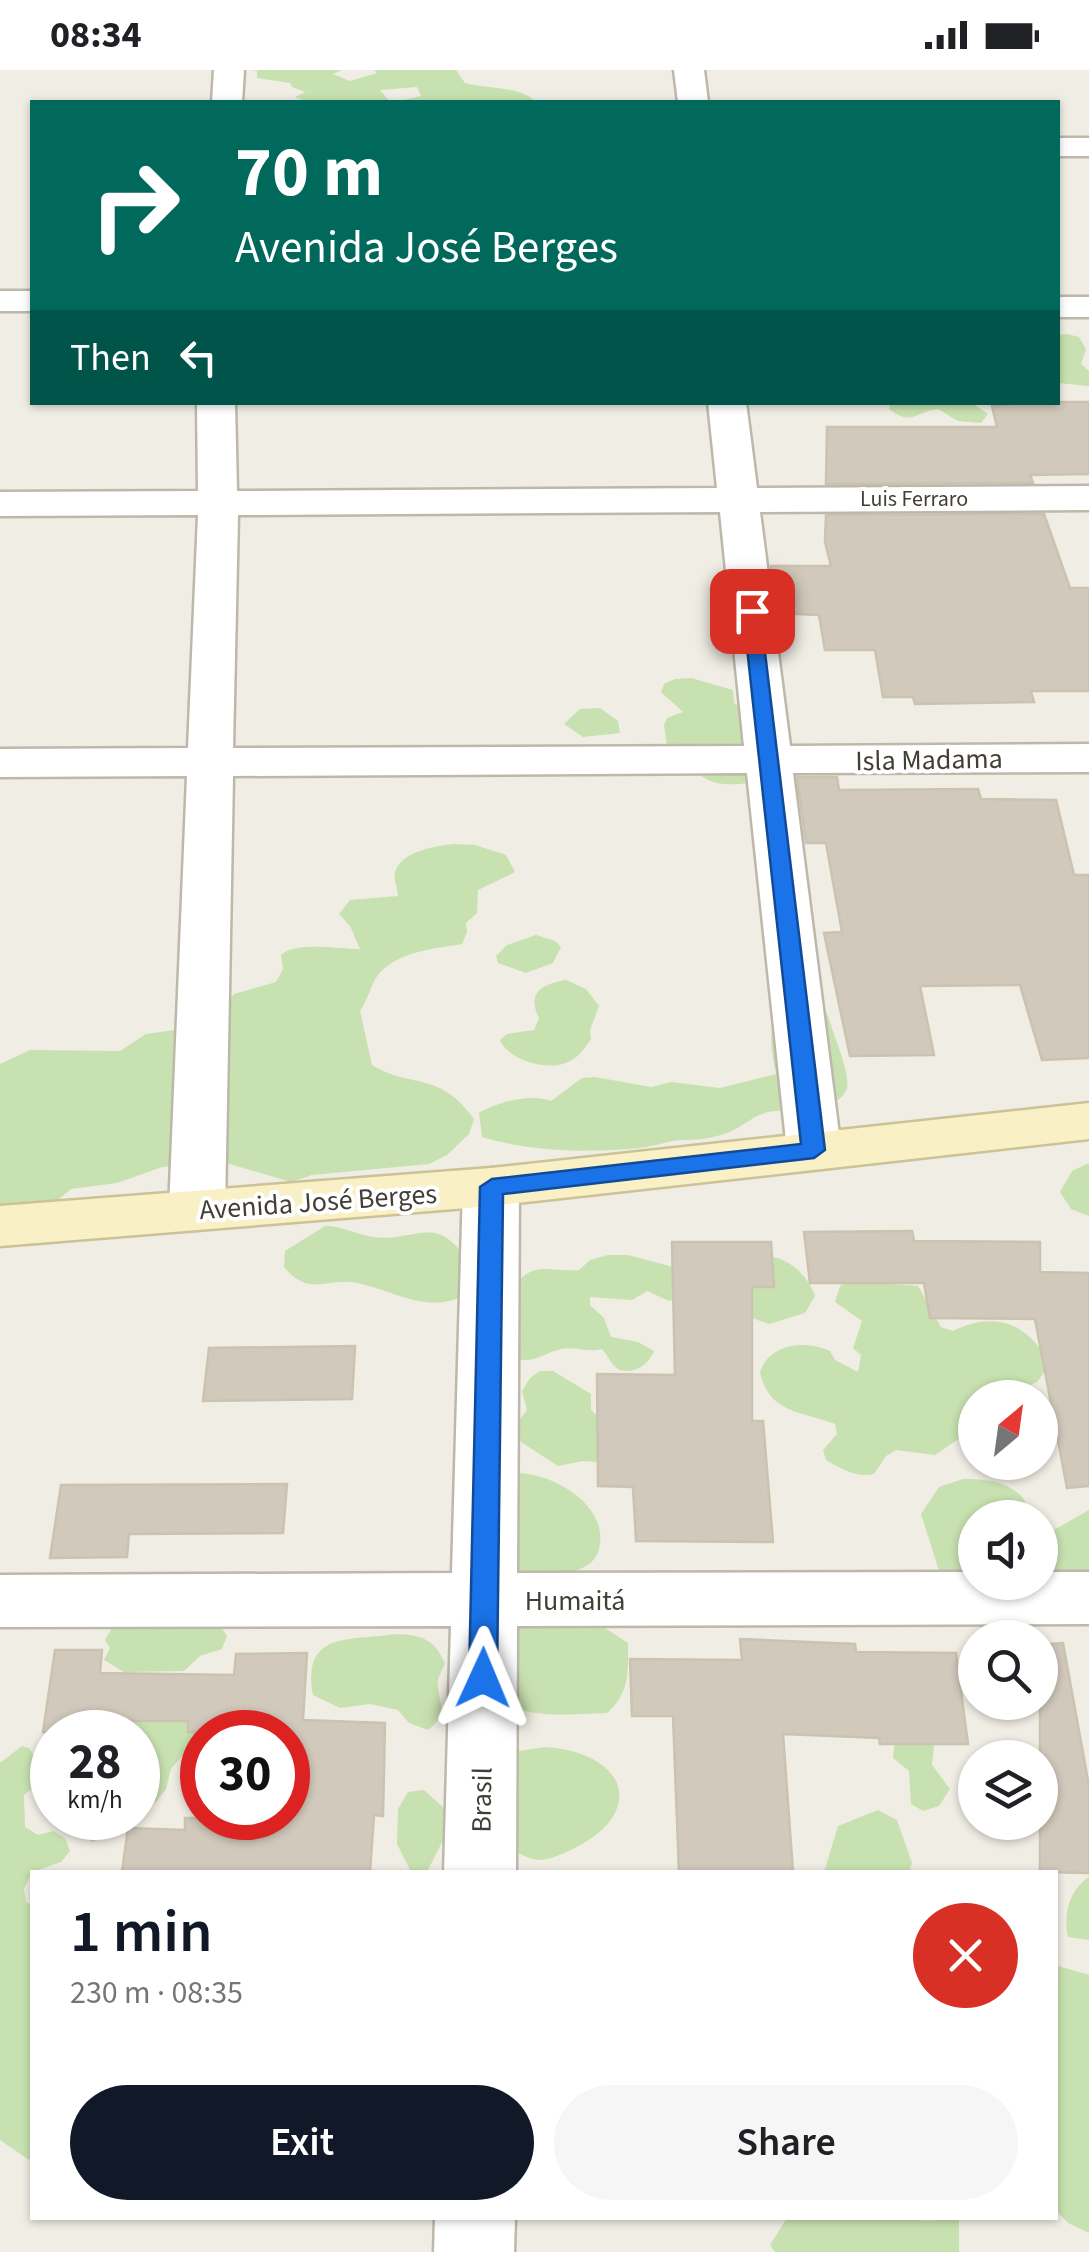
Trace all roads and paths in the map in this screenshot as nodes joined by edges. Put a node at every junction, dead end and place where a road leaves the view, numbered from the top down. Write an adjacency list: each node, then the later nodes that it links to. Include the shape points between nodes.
1 (229, 70): 3 (street)
2 (689, 70): 4 (street)
3 (227, 100)
4 (693, 100)
5 (1060, 147): 6 (street)
6 (1089, 147)
7 (0, 301): 8 (street)
8 (30, 301)
9 (1060, 307): 10 (street)
10 (1089, 307)
11 (216, 405): 15 (street)
12 (728, 405): 14 (street)
13 (1089, 498): 14 (street, Luis Ferraro)
14 (739, 499): 15 (street, Luis Ferraro); 18 (street)
15 (218, 502): 16 (street, Luis Ferraro); 19 (street)
16 (0, 504)
17 (1089, 758): 18 (street, Isla Madama)
18 (768, 760): 19 (street, Isla Madama); 22 (street)
19 (211, 762): 20 (street, Isla Madama); 24 (street)
20 (0, 763)
21 (1089, 1121): 22 (main road, Avenida José Berges)
22 (814, 1150): 23 (main road, Avenida José Berges)
23 (492, 1187): 24 (main road, Avenida José Berges); 27 (street, Brasil)
24 (198, 1210): 25 (main road, Avenida José Berges)
25 (0, 1226)
26 (1089, 1598): 27 (street, Humaitá)
27 (484, 1600): 28 (street, Humaitá); 29 (street, Brasil)
28 (0, 1601)
29 (480, 1870)
30 (474, 2220): 31 (street)
31 (474, 2252)

